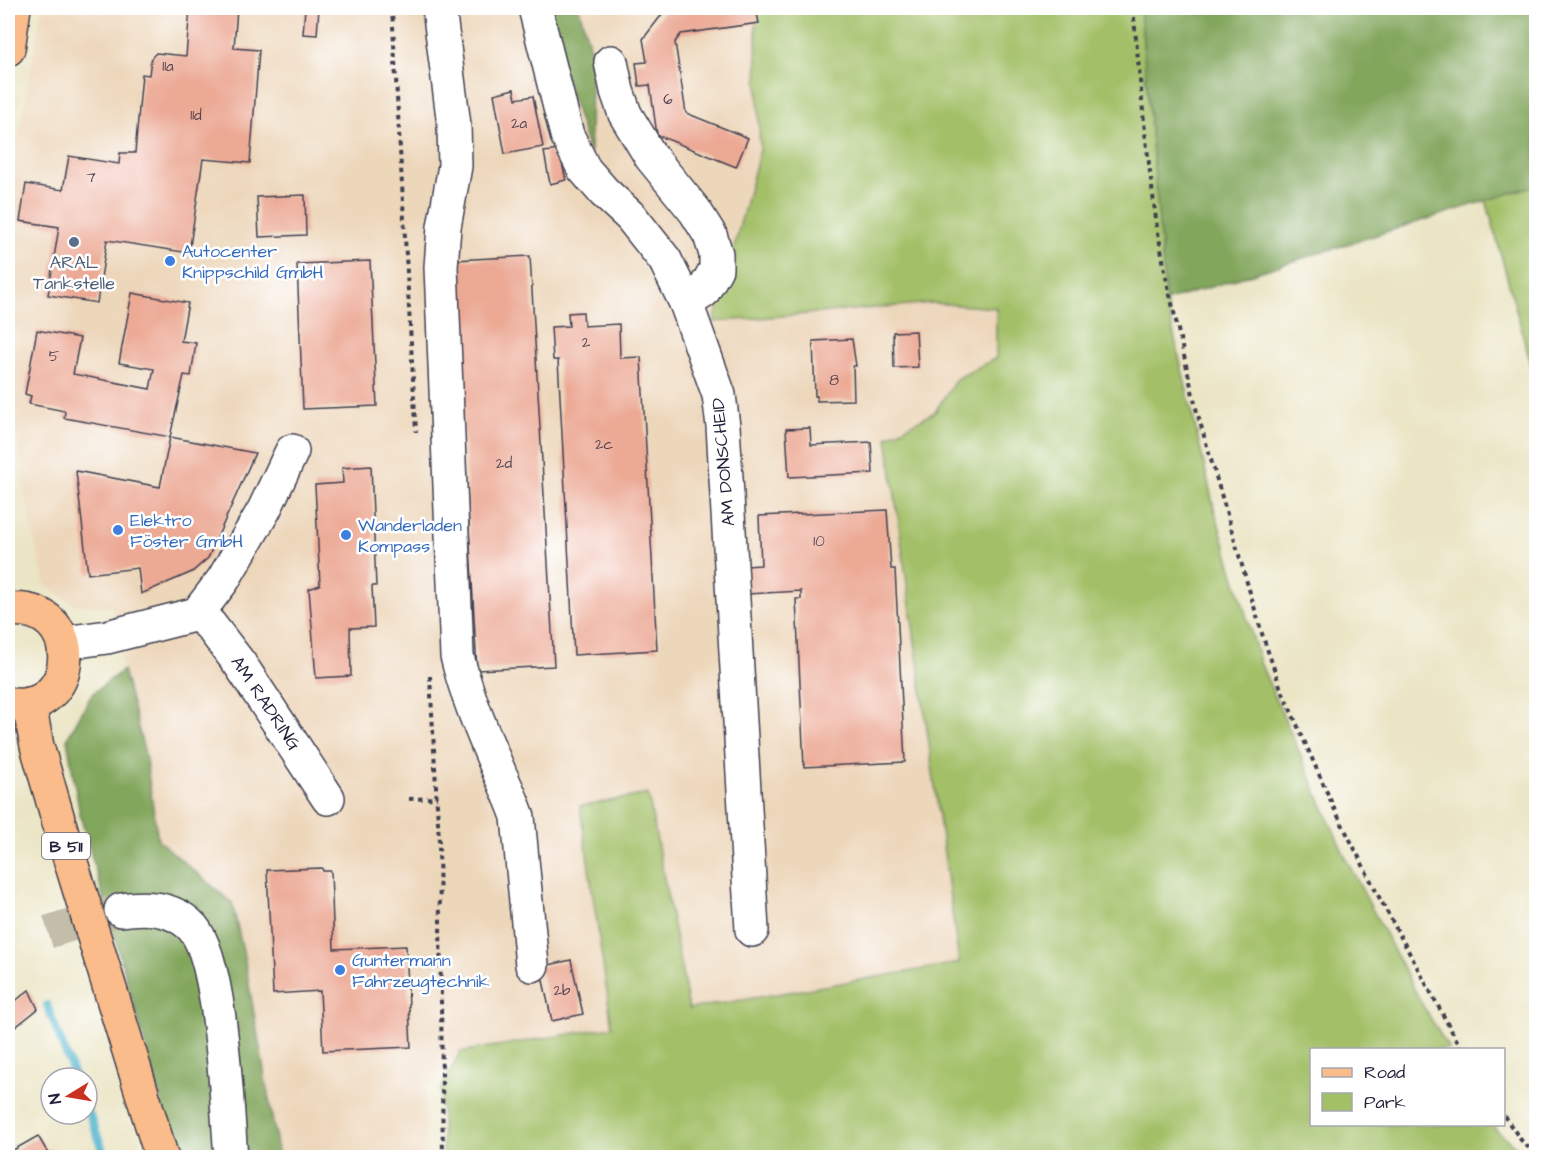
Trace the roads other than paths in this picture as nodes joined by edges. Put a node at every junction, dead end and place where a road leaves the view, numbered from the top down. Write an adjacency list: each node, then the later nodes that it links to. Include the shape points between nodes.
1 (14, 8): 4 (main road)
2 (439, 8): 15 (street, via 454,125 455,166 441,267 457,656 470,700 518,817)
3 (535, 8): 6 (street, AM DONSCHEID, via 575,154 664,260)
4 (8, 49)
5 (611, 62): 6 (street, via 625,114 651,157 695,211 716,254 716,269 703,292)
6 (686, 303): 14 (street, AM DONSCHEID, via 719,395 723,426)
7 (292, 452): 9 (street, via 223,580)
8 (8, 610): 10 (main road, via 35,612 48,620)
9 (197, 614): 10 (street, via 106,637); 12 (street, AM RADRING, via 240,664)
10 (64, 643): 11 (main road, via 66,656 59,681 41,699)
11 (18, 704): 16 (main road, B 511, via 37,746)
12 (328, 798)
13 (121, 910): 17 (street, via 153,907 181,918 193,928 205,950 222,1046)
14 (752, 930)
15 (532, 965)
16 (162, 1158)
17 (231, 1158)

